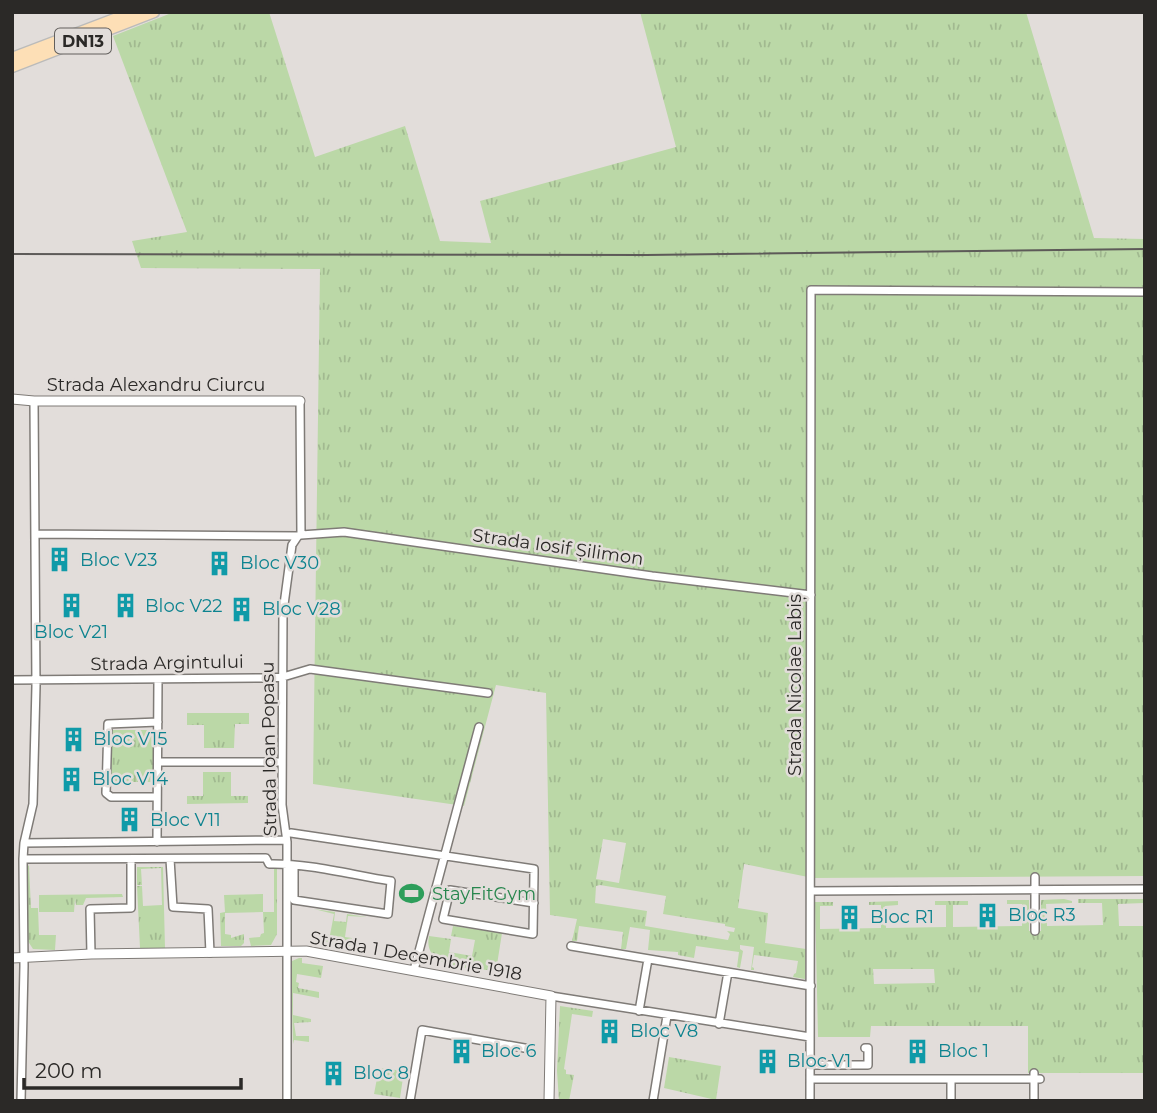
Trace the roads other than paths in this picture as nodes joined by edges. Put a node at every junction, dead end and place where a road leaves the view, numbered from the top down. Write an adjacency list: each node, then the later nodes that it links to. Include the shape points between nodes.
1 (133, 12): 3 (main road)
2 (154, 12): 4 (main road, DN13)
3 (12, 58)
4 (12, 67)
5 (1145, 292): 11 (street, Strada Nicolae Labiș, via 811,290)
6 (12, 399): 7 (street, Strada Alexandru Ciurcu)
7 (34, 401): 8 (street, Strada Alexandru Ciurcu); 9 (street)
8 (300, 401): 10 (street, Strada Ioan Popasu)
9 (36, 534): 10 (street, Strada Iosif Șilimon); 15 (street)
10 (299, 536): 11 (street, Strada Iosif Șilimon, via 344,532); 12 (street, Strada Ioan Popasu, via 288,563)
11 (811, 595): 33 (street, Strada Nicolae Labiș)
12 (283, 677): 13 (street, Strada Argintului); 16 (street, Strada Argintului, via 310,669); 20 (street, Strada Ioan Popasu)
13 (158, 679): 15 (street, Strada Argintului); 17 (street)
14 (12, 680): 15 (street, Strada Argintului)
15 (36, 680): 24 (street, via 33,804)
16 (488, 693)
17 (158, 722): 19 (street); 21 (street, via 108,724 106,793 111,797)
18 (479, 727): 25 (street)
19 (158, 762): 20 (street); 21 (street)
20 (282, 762): 22 (street, Strada Ioan Popasu, via 282,806)
21 (157, 797): 23 (street)
22 (288, 836): 23 (street); 25 (street); 29 (street, Strada Ioan Popasu)
23 (157, 842): 24 (street)
24 (23, 843): 26 (street)
25 (445, 856): 34 (street); 35 (street, via 534,869)
26 (23, 859): 27 (street); 42 (street)
27 (131, 859): 28 (street); 41 (street, via 131,908 90,909)
28 (170, 859): 29 (street, via 266,858 269,864); 40 (street, via 173,907 208,908)
29 (290, 865): 29 (street, via 391,881 388,914 294,900); 39 (street, Strada Ioan Popasu)
30 (1035, 877): 32 (street)
31 (1145, 889): 32 (street)
32 (1035, 890): 33 (street); 37 (street)
33 (811, 891): 47 (street, Strada Nicolae Labiș)
34 (432, 902): 36 (street); 45 (street)
35 (534, 903): 36 (street, via 450,890); 36 (street, via 533,934 443,919)
36 (446, 905)
37 (1035, 932)
38 (571, 946): 44 (street)
39 (288, 951): 40 (street, Strada 1 Decembrie 1918); 45 (street, Strada 1 Decembrie 1918); 59 (street, Strada Ioan Popasu)
40 (210, 953): 41 (street, Strada 1 Decembrie 1918)
41 (91, 954): 42 (street, Strada 1 Decembrie 1918)
42 (23, 956): 43 (street, Strada 1 Decembrie 1918); 58 (street)
43 (12, 958)
44 (648, 959): 46 (street); 49 (street)
45 (414, 970): 48 (street, Strada 1 Decembrie 1918)
46 (728, 972): 47 (street); 51 (street)
47 (811, 986): 52 (street, Strada Nicolae Labiș)
48 (551, 996): 49 (street, Strada 1 Decembrie 1918); 61 (street)
49 (639, 1012): 50 (street, Strada 1 Decembrie 1918)
50 (667, 1016): 51 (street, Strada 1 Decembrie 1918); 62 (street)
51 (719, 1024): 52 (street, Strada 1 Decembrie 1918)
52 (810, 1037): 55 (street, Strada Nicolae Labiș)
53 (865, 1048): 55 (street, via 867,1065)
54 (530, 1049): 60 (street, via 422,1030)
55 (810, 1065): 56 (street, Strada Nicolae Labiș)
56 (810, 1079): 57 (street); 63 (street, Strada Nicolae Labiș)
57 (951, 1079): 64 (street); 65 (street, via 1036,1077)
58 (21, 1101)
59 (287, 1101)
60 (410, 1101)
61 (549, 1101)
62 (653, 1101)
63 (810, 1101)
64 (951, 1101)
65 (1034, 1101)

